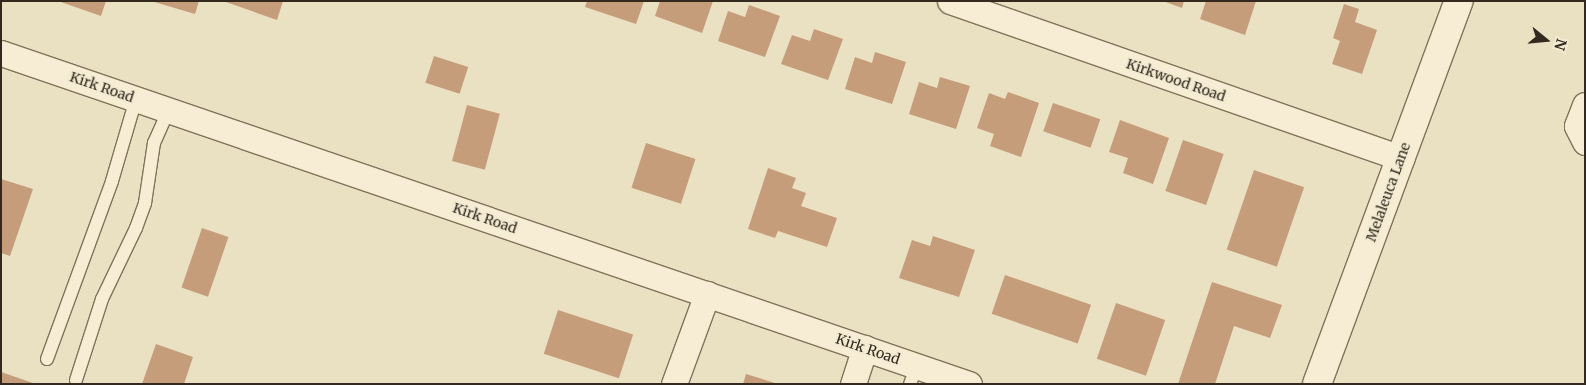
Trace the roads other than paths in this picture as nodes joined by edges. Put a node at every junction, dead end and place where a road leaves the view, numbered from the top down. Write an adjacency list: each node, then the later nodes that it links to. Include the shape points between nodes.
1 (950, 1): 8 (street, Kirkwood Road)
2 (1459, 1): 8 (street, Melaleuca Lane)
3 (1, 53): 4 (street, Kirk Road)
4 (136, 99): 6 (street, Kirk Road); 11 (lane, via 112,181)
5 (1585, 105): 7 (street, via 1577,126)
6 (169, 110): 9 (street, Kirk Road); 13 (lane, via 154,143 144,203 136,228 102,299)
7 (1585, 142)
8 (1401, 158): 17 (street, Melaleuca Lane)
9 (707, 294): 10 (street, Kirk Road); 14 (street)
10 (865, 348): 12 (street, Kirk Road); 15 (street)
11 (47, 359)
12 (914, 375): 16 (street, Kirk Road)
13 (76, 380)
14 (674, 384)
15 (852, 384)
16 (969, 384)
17 (1317, 384)

